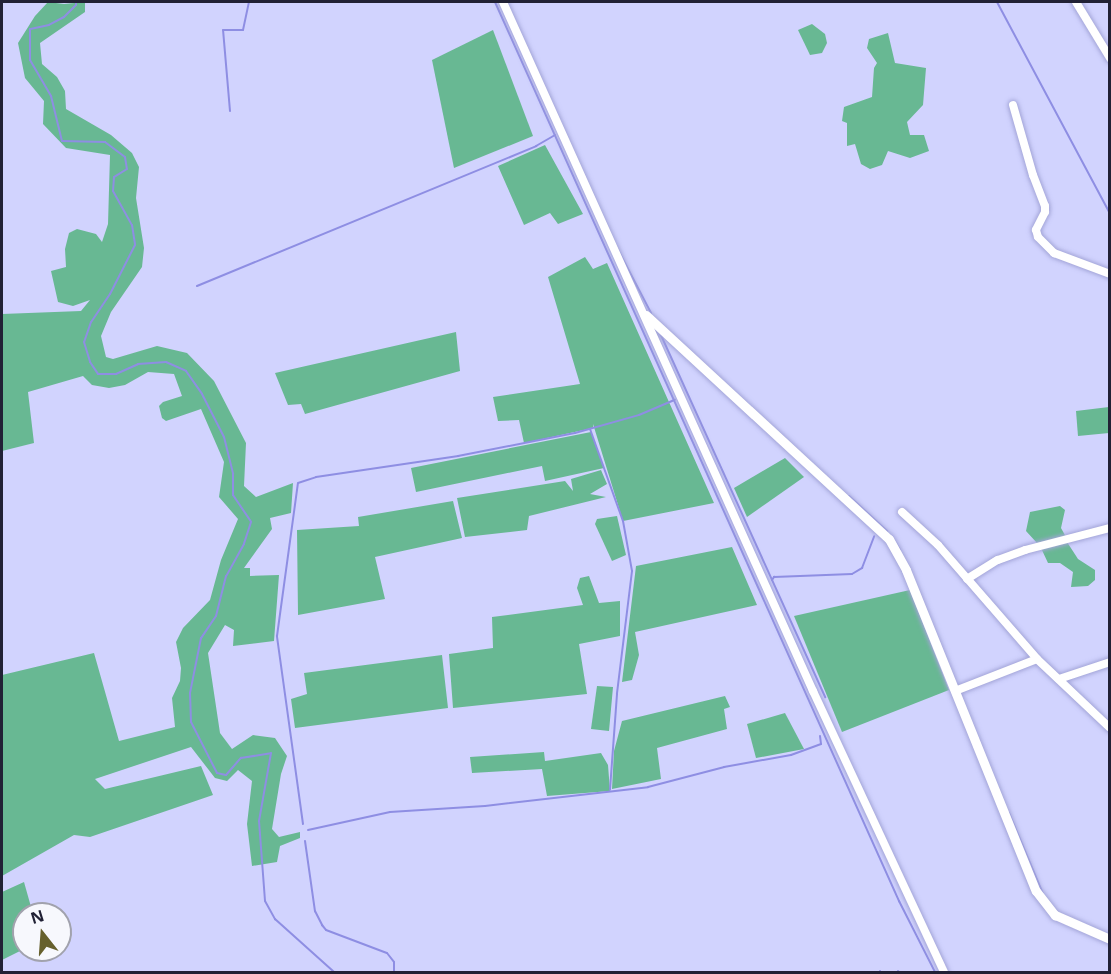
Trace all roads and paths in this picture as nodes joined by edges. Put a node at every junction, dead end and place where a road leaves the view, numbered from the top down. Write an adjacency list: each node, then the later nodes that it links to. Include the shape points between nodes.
1 (504, 2): 6 (street)
2 (1076, 2): 3 (street)
3 (1110, 58)
4 (1013, 105): 5 (street, via 1045,206 1036,230 1038,237 1054,253)
5 (1110, 274)
6 (646, 315): 13 (street, via 889,539 906,570); 16 (street, via 813,691)
7 (902, 512): 9 (street, via 938,545)
8 (1110, 528): 9 (street, via 1025,550)
9 (966, 579): 10 (street)
10 (1037, 659): 12 (street); 13 (street)
11 (1110, 662): 12 (street)
12 (1059, 679): 14 (street)
13 (955, 691): 15 (street, via 1018,851 1044,904 1055,915)
14 (1110, 728)
15 (1110, 939)
16 (944, 972)

